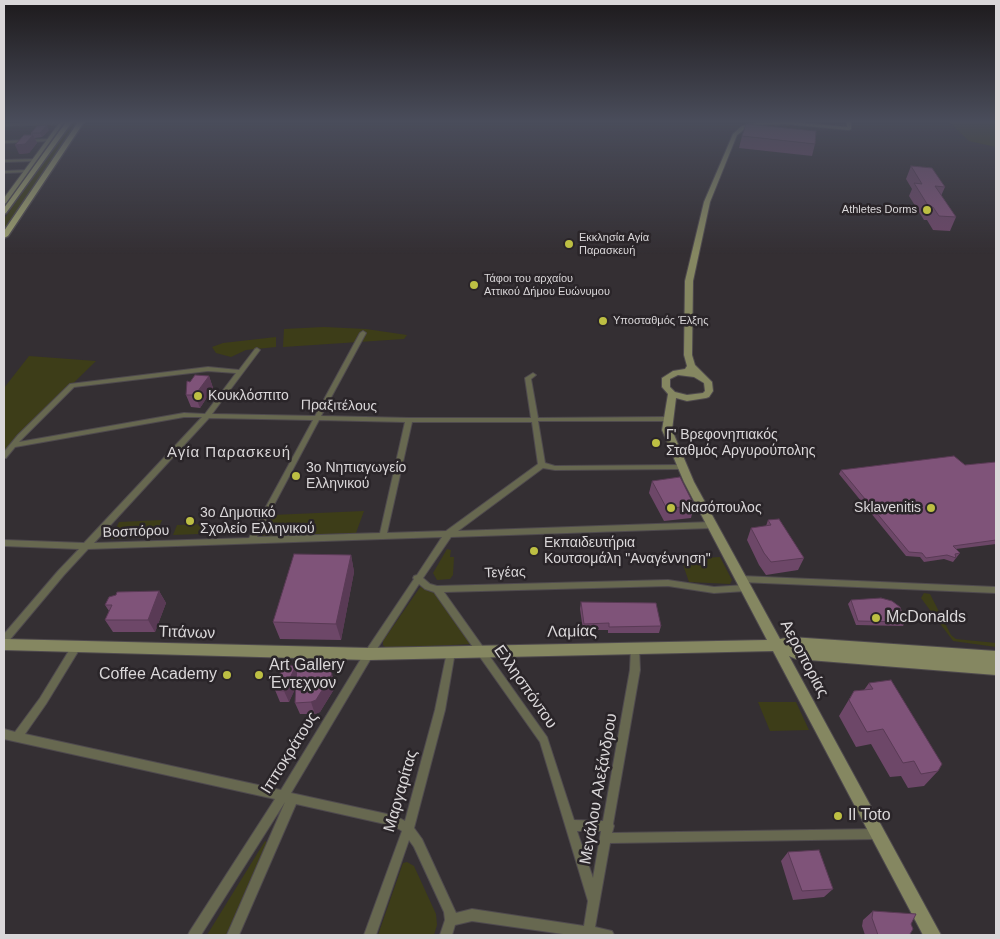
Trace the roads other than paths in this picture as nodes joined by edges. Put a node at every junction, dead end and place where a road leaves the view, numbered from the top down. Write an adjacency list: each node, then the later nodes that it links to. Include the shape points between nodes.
1 (30, 166): 5 (street)
2 (35, 166): 8 (main road)
3 (51, 166): 9 (main road)
4 (722, 166): 11 (street, via 707,202)
5 (26, 171): 6 (street); 7 (street)
6 (4, 172)
7 (4, 202)
8 (4, 212)
9 (4, 236)
10 (688, 238): 11 (street)
11 (698, 239): 14 (street, via 689,281 688,355)
12 (363, 333): 21 (street)
13 (257, 350): 15 (street)
14 (691, 366): 16 (street); 18 (street)
15 (240, 372): 20 (street); 25 (street, via 208,369 72,385)
16 (683, 372): 18 (street); 19 (street, Αεροπορίας, via 670,375 664,381)
17 (533, 375): 23 (street, via 528,378)
18 (703, 378): 19 (street, via 710,387 701,397 686,398)
19 (672, 394): 24 (street, Αεροπορίας)
20 (206, 416): 21 (street, Πραξιτέλους); 25 (street, Πραξιτέλους, via 176,416); 34 (street)
21 (316, 418): 22 (street, Πραξιτέλους); 32 (street)
22 (409, 420): 23 (street, Πραξιτέλους); 31 (street)
23 (535, 420): 24 (street, Πραξιτέλους); 27 (street)
24 (668, 420): 28 (street, Αεροπορίας, via 668,435)
25 (13, 445): 26 (street)
26 (4, 456)
27 (542, 465): 28 (street, via 561,468); 30 (street, Ιπποκράτους)
28 (682, 467): 29 (street, Αεροπορίας)
29 (712, 525): 30 (street, Βοσπόρου); 36 (street, Αεροπορίας)
30 (449, 533): 31 (street, Βοσπόρου); 35 (street, Ιπποκράτους)
31 (384, 536): 32 (street, Βοσπόρου)
32 (251, 541): 34 (street, Βοσπόρου)
33 (4, 543): 34 (street, Βοσπόρου)
34 (86, 546): 39 (street)
35 (418, 578): 37 (street, via 428,587); 46 (street, Ιπποκράτους)
36 (743, 584): 37 (street, Τεγέας, via 714,590 668,582); 38 (street, Τεγέας); 42 (street, Αεροπορίας)
37 (437, 589): 44 (street, Ελλησπόντου)
38 (996, 590)
39 (4, 640)
40 (4, 645): 41 (street, Τιτάνων)
41 (76, 646): 46 (street, Τιτάνων); 50 (street, via 52,688)
42 (777, 646): 43 (street, Λαμίας); 47 (street, Λαμίας, via 800,643); 48 (street, Λαμίας, via 796,653); 55 (street, Αεροπορίας)
43 (635, 647): 44 (street, Λαμίας); 53 (street, Μεγάλου Αλεξάνδρου, via 635,670)
44 (481, 650): 45 (street, Λαμίας); 52 (street, Ελλησπόντου, via 544,740)
45 (452, 652): 46 (street, Λαμίας); 54 (street, Μαργαρίτας)
46 (370, 653): 51 (street, Ιπποκράτους)
47 (996, 657)
48 (996, 669)
49 (4, 734): 50 (street)
50 (17, 737): 51 (street)
51 (288, 797): 54 (street, via 396,821); 60 (street, Ιπποκράτους); 61 (street)
52 (571, 825): 53 (street); 57 (street, Ελλησπόντου)
53 (609, 826): 56 (street, Μεγάλου Αλεξάνδρου)
54 (408, 829): 58 (street, via 418,843); 62 (street, Μαργαρίτας)
55 (878, 834): 56 (street); 65 (street, Αεροπορίας)
56 (606, 838): 57 (street, Μεγάλου Αλεξάνδρου)
57 (594, 898): 59 (street, Μεγάλου Αλεξάνδρου)
58 (451, 920): 59 (street, via 472,915); 63 (street)
59 (588, 934): 64 (street)
60 (194, 935)
61 (233, 935)
62 (370, 935)
63 (446, 935)
64 (608, 935)
65 (932, 935)

